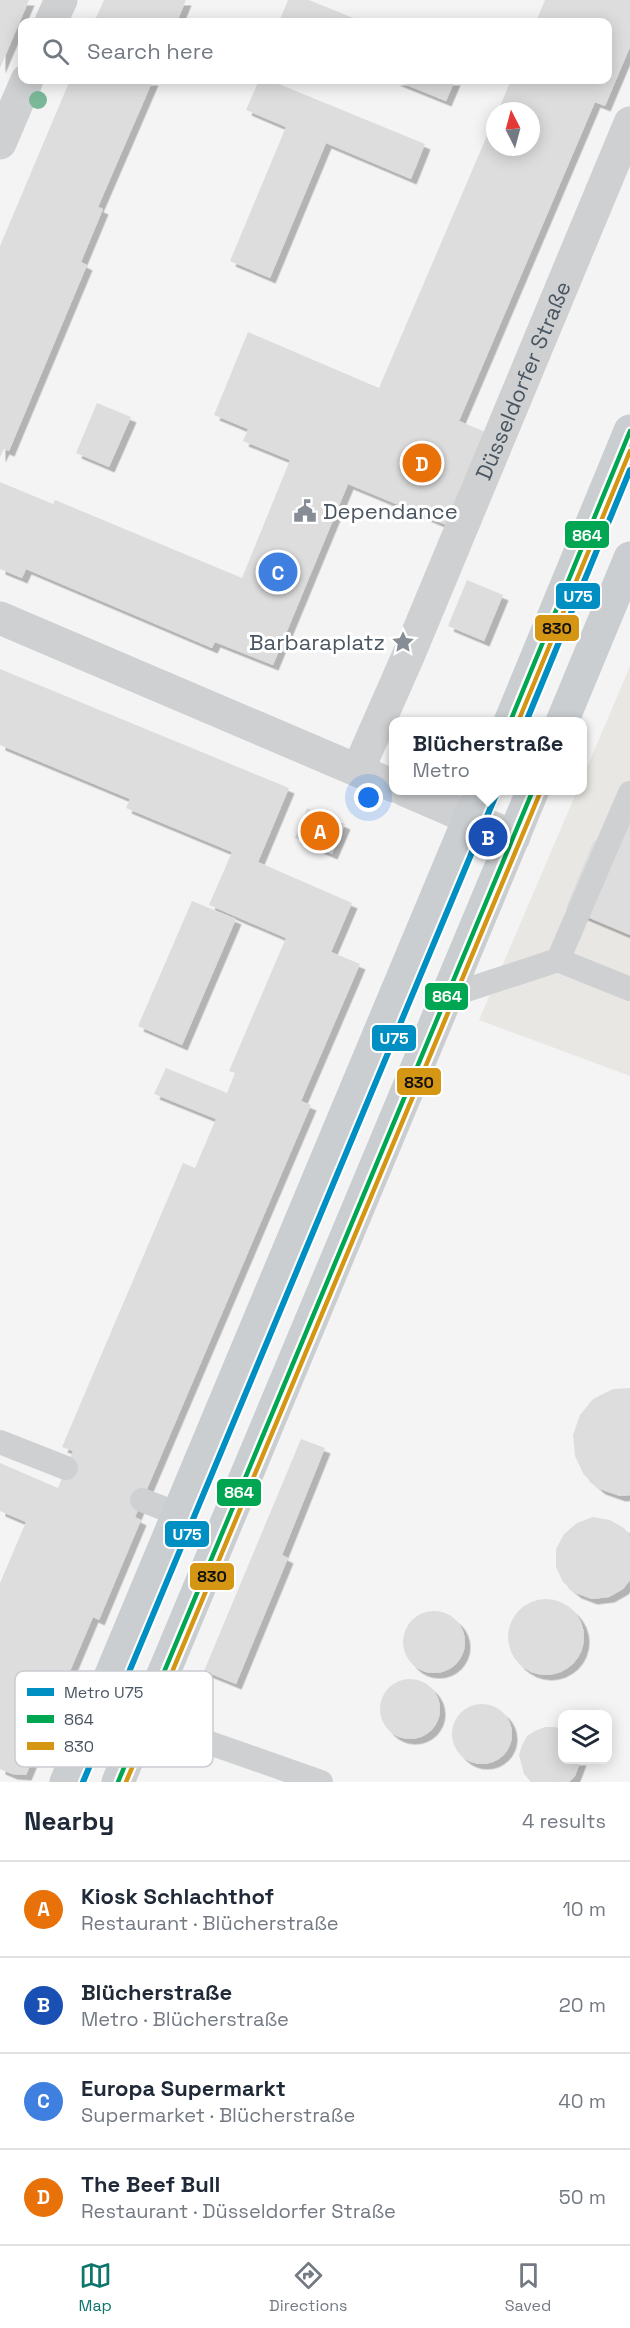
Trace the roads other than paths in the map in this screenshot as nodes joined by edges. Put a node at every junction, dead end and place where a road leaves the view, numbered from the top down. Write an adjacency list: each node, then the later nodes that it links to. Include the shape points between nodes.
1 (61, 0): 2 (street)
2 (53, 18)
3 (25, 84): 5 (street)
4 (630, 123): 11 (street, Düsseldorfer Straße)
5 (0, 144)
6 (630, 431): 9 (main road)
7 (630, 558): 10 (main road)
8 (0, 618): 11 (street)
9 (512, 717)
10 (564, 717)
11 (358, 770): 12 (street)
12 (389, 784)
13 (630, 793): 18 (lane)
14 (430, 795): 16 (street)
15 (531, 795): 17 (main road)
16 (475, 804): 17 (street); 24 (main road)
17 (514, 837): 20 (main road)
18 (558, 960): 19 (lane); 20 (lane)
19 (630, 989)
20 (445, 997): 26 (main road)
21 (0, 1442): 22 (lane)
22 (66, 1468)
23 (142, 1500): 24 (lane)
24 (178, 1514): 25 (main road)
25 (112, 1671)
26 (164, 1671)
27 (213, 1744): 32 (lane)
28 (72, 1767): 30 (main road)
29 (124, 1767): 31 (main road)
30 (66, 1782)
31 (118, 1782)
32 (321, 1782)

